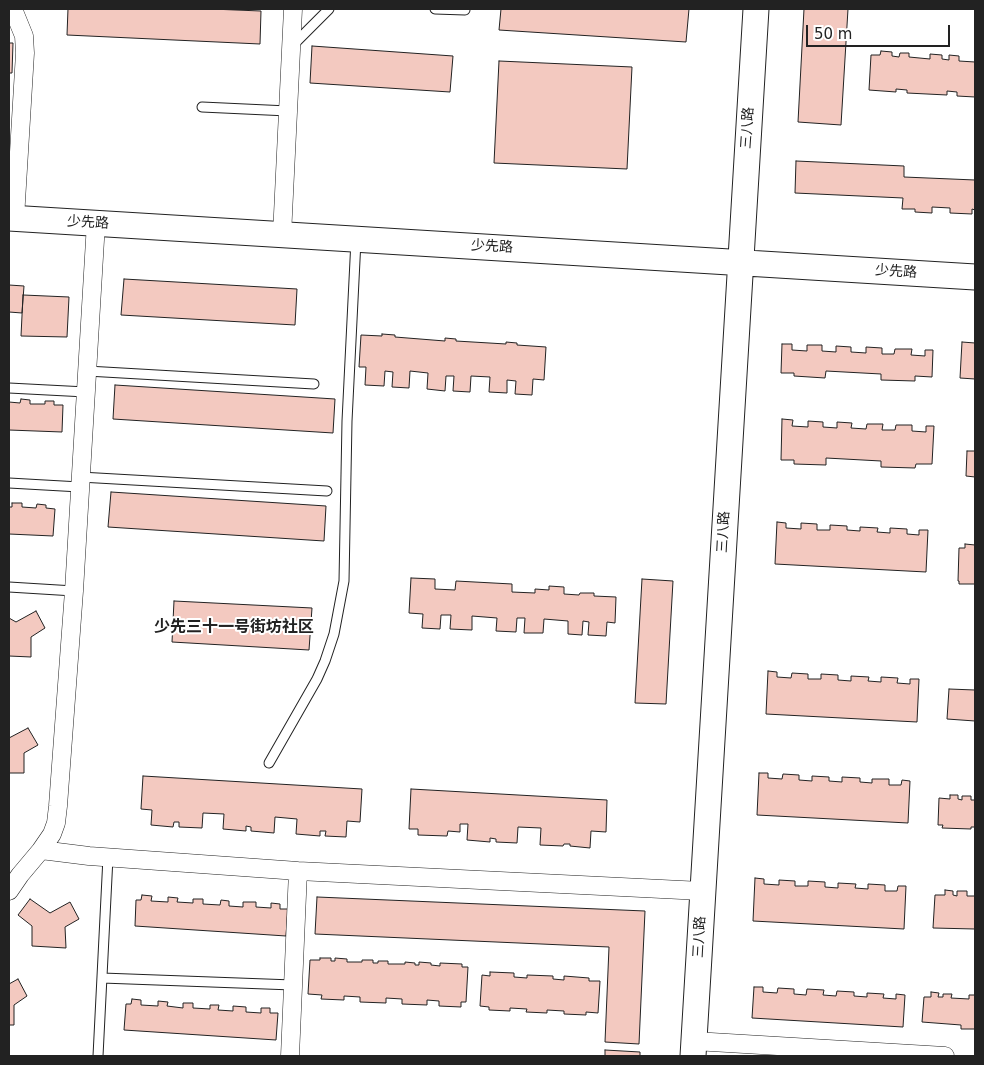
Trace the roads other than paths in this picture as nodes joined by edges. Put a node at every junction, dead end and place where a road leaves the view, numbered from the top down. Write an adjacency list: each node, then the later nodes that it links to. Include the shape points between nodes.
1 (13, 9): 7 (street)
2 (292, 9): 8 (street)
3 (329, 9): 8 (lane)
4 (435, 9): 6 (lane)
5 (756, 9): 15 (main road, 三八路)
6 (465, 10)
7 (14, 26): 11 (street, via 24,36 25,52)
8 (291, 47): 10 (street)
9 (202, 107): 10 (lane)
10 (288, 111): 13 (street)
11 (12, 218): 12 (main road, 少先路)
12 (96, 223): 13 (main road, 少先路); 17 (street)
13 (282, 235): 14 (main road, 少先路)
14 (356, 239): 15 (main road, 少先路); 26 (lane, via 347,421 344,581 334,634 325,661)
15 (740, 262): 16 (main road, 少先路); 31 (main road, 三八路)
16 (975, 277)
17 (87, 371): 18 (lane); 20 (street)
18 (314, 384)
19 (9, 388): 20 (lane)
20 (86, 392): 21 (street)
21 (80, 482): 22 (lane); 23 (lane); 25 (street)
22 (9, 484)
23 (327, 491)
24 (9, 587): 25 (lane)
25 (74, 591): 27 (street, via 56,823)
26 (269, 762)
27 (41, 850): 28 (street); 30 (street)
28 (108, 857): 29 (street); 32 (lane)
29 (298, 871): 31 (street); 33 (street)
30 (9, 891)
31 (702, 891): 34 (main road, 三八路)
32 (102, 978): 33 (lane); 35 (lane)
33 (293, 985): 36 (street)
34 (693, 1049): 37 (street)
35 (98, 1056)
36 (290, 1056)
37 (946, 1056)

